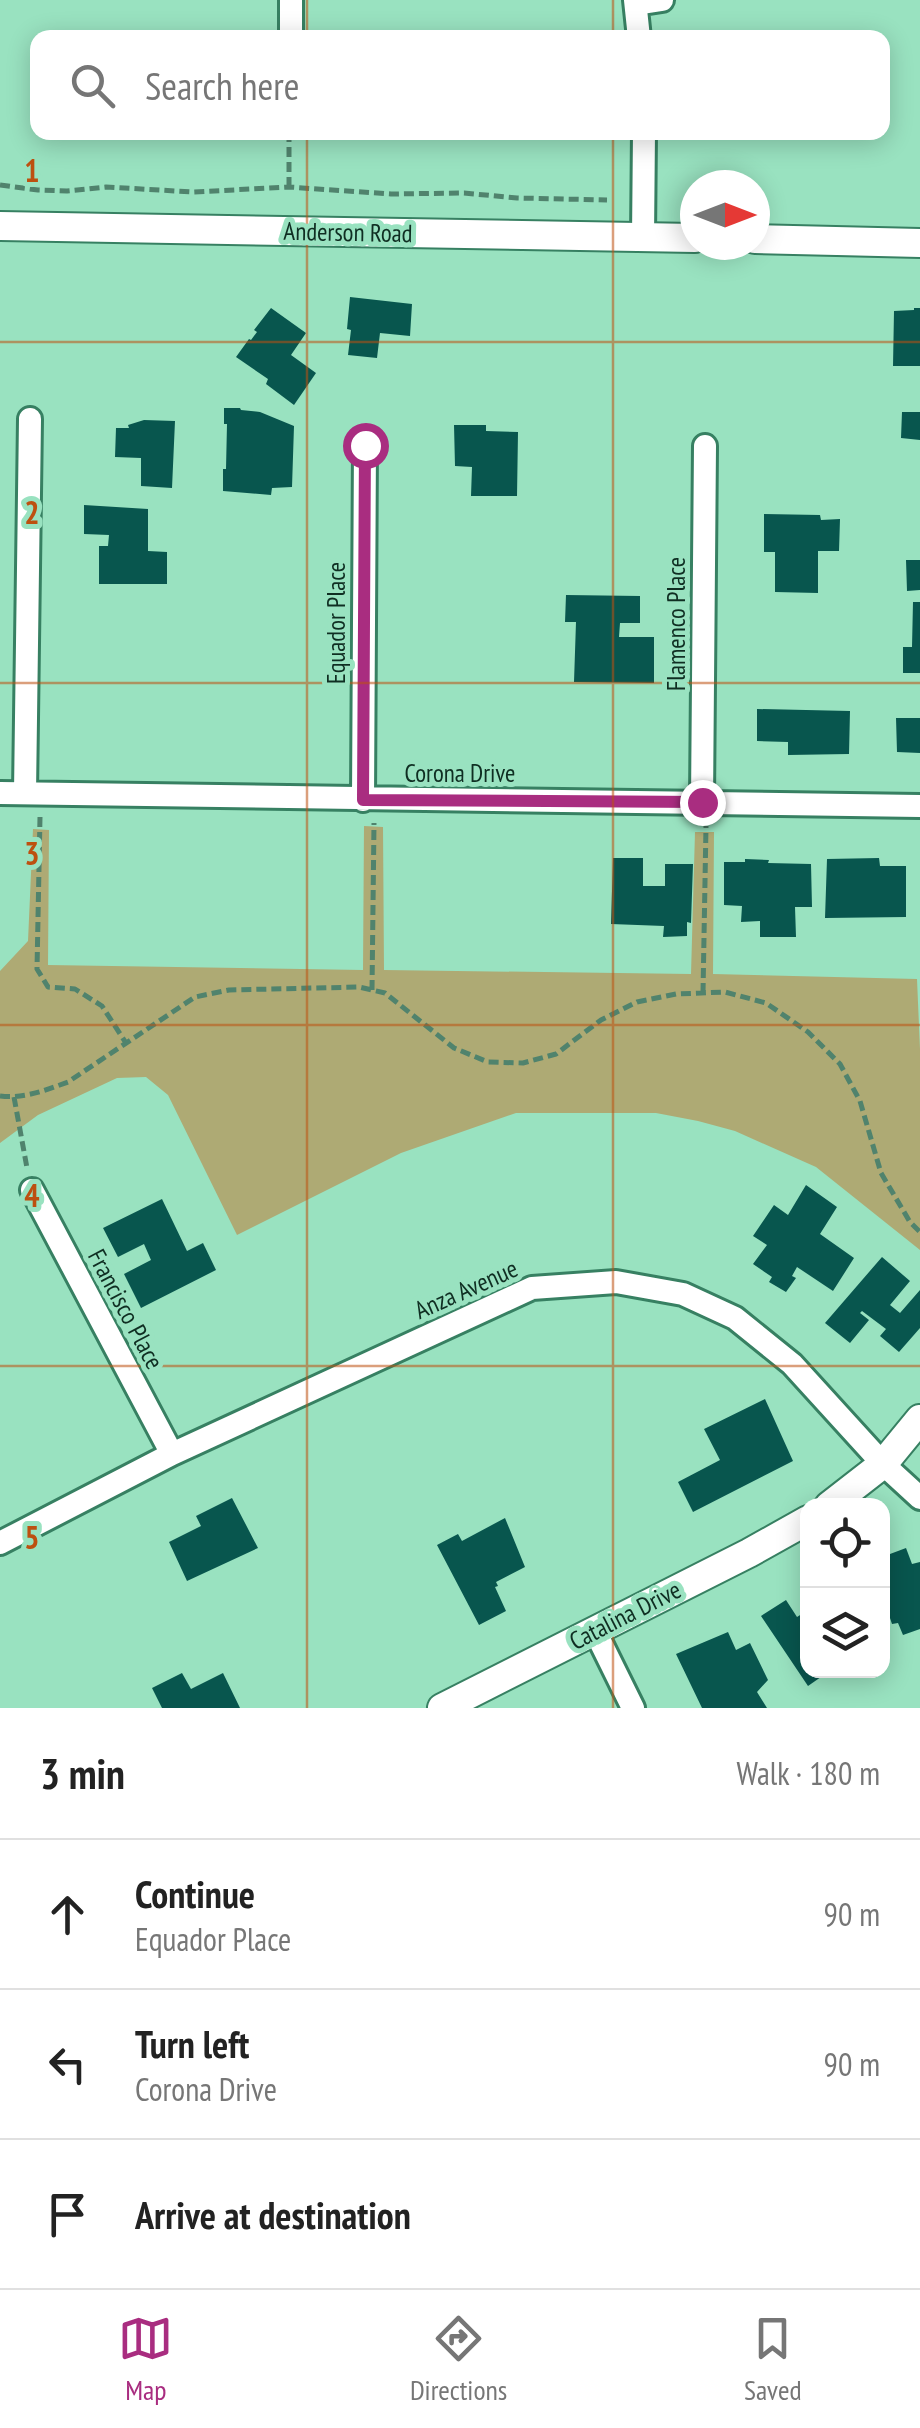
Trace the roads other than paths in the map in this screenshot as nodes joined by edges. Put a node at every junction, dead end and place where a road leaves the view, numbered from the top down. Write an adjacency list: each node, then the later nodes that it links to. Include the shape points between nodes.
1 (292, 0): 4 (street)
2 (662, 0): 3 (street)
3 (635, 2): 5 (street)
4 (290, 30)
5 (639, 30)
6 (644, 140): 8 (street)
7 (0, 226): 8 (street, Anderson Road)
8 (644, 237): 9 (street, Anderson Road)
9 (680, 238)
10 (770, 240): 11 (street)
11 (920, 243)
12 (30, 420): 16 (street)
13 (365, 445): 17 (street, Equador Place)
14 (705, 446): 18 (street, Flamenco Place)
15 (0, 794): 16 (street, Corona Drive)
16 (33, 794): 17 (street, Corona Drive)
17 (369, 800): 18 (street, Corona Drive)
18 (705, 802): 19 (street, Corona Drive)
19 (920, 806)
20 (32, 1190): 22 (street, Francisco Place)
21 (920, 1419): 23 (street)
22 (172, 1454): 23 (street, Anza Avenue, via 532,1288 616,1282 682,1294 735,1318 792,1364); 27 (street, Anza Avenue)
23 (882, 1464): 24 (street); 25 (street, Anza Avenue)
24 (839, 1498)
25 (920, 1498)
26 (800, 1524): 28 (street, Catalina Drive)
27 (0, 1543)
28 (595, 1630): 29 (street, Catalina Drive); 30 (street)
29 (442, 1708)
30 (633, 1708)

